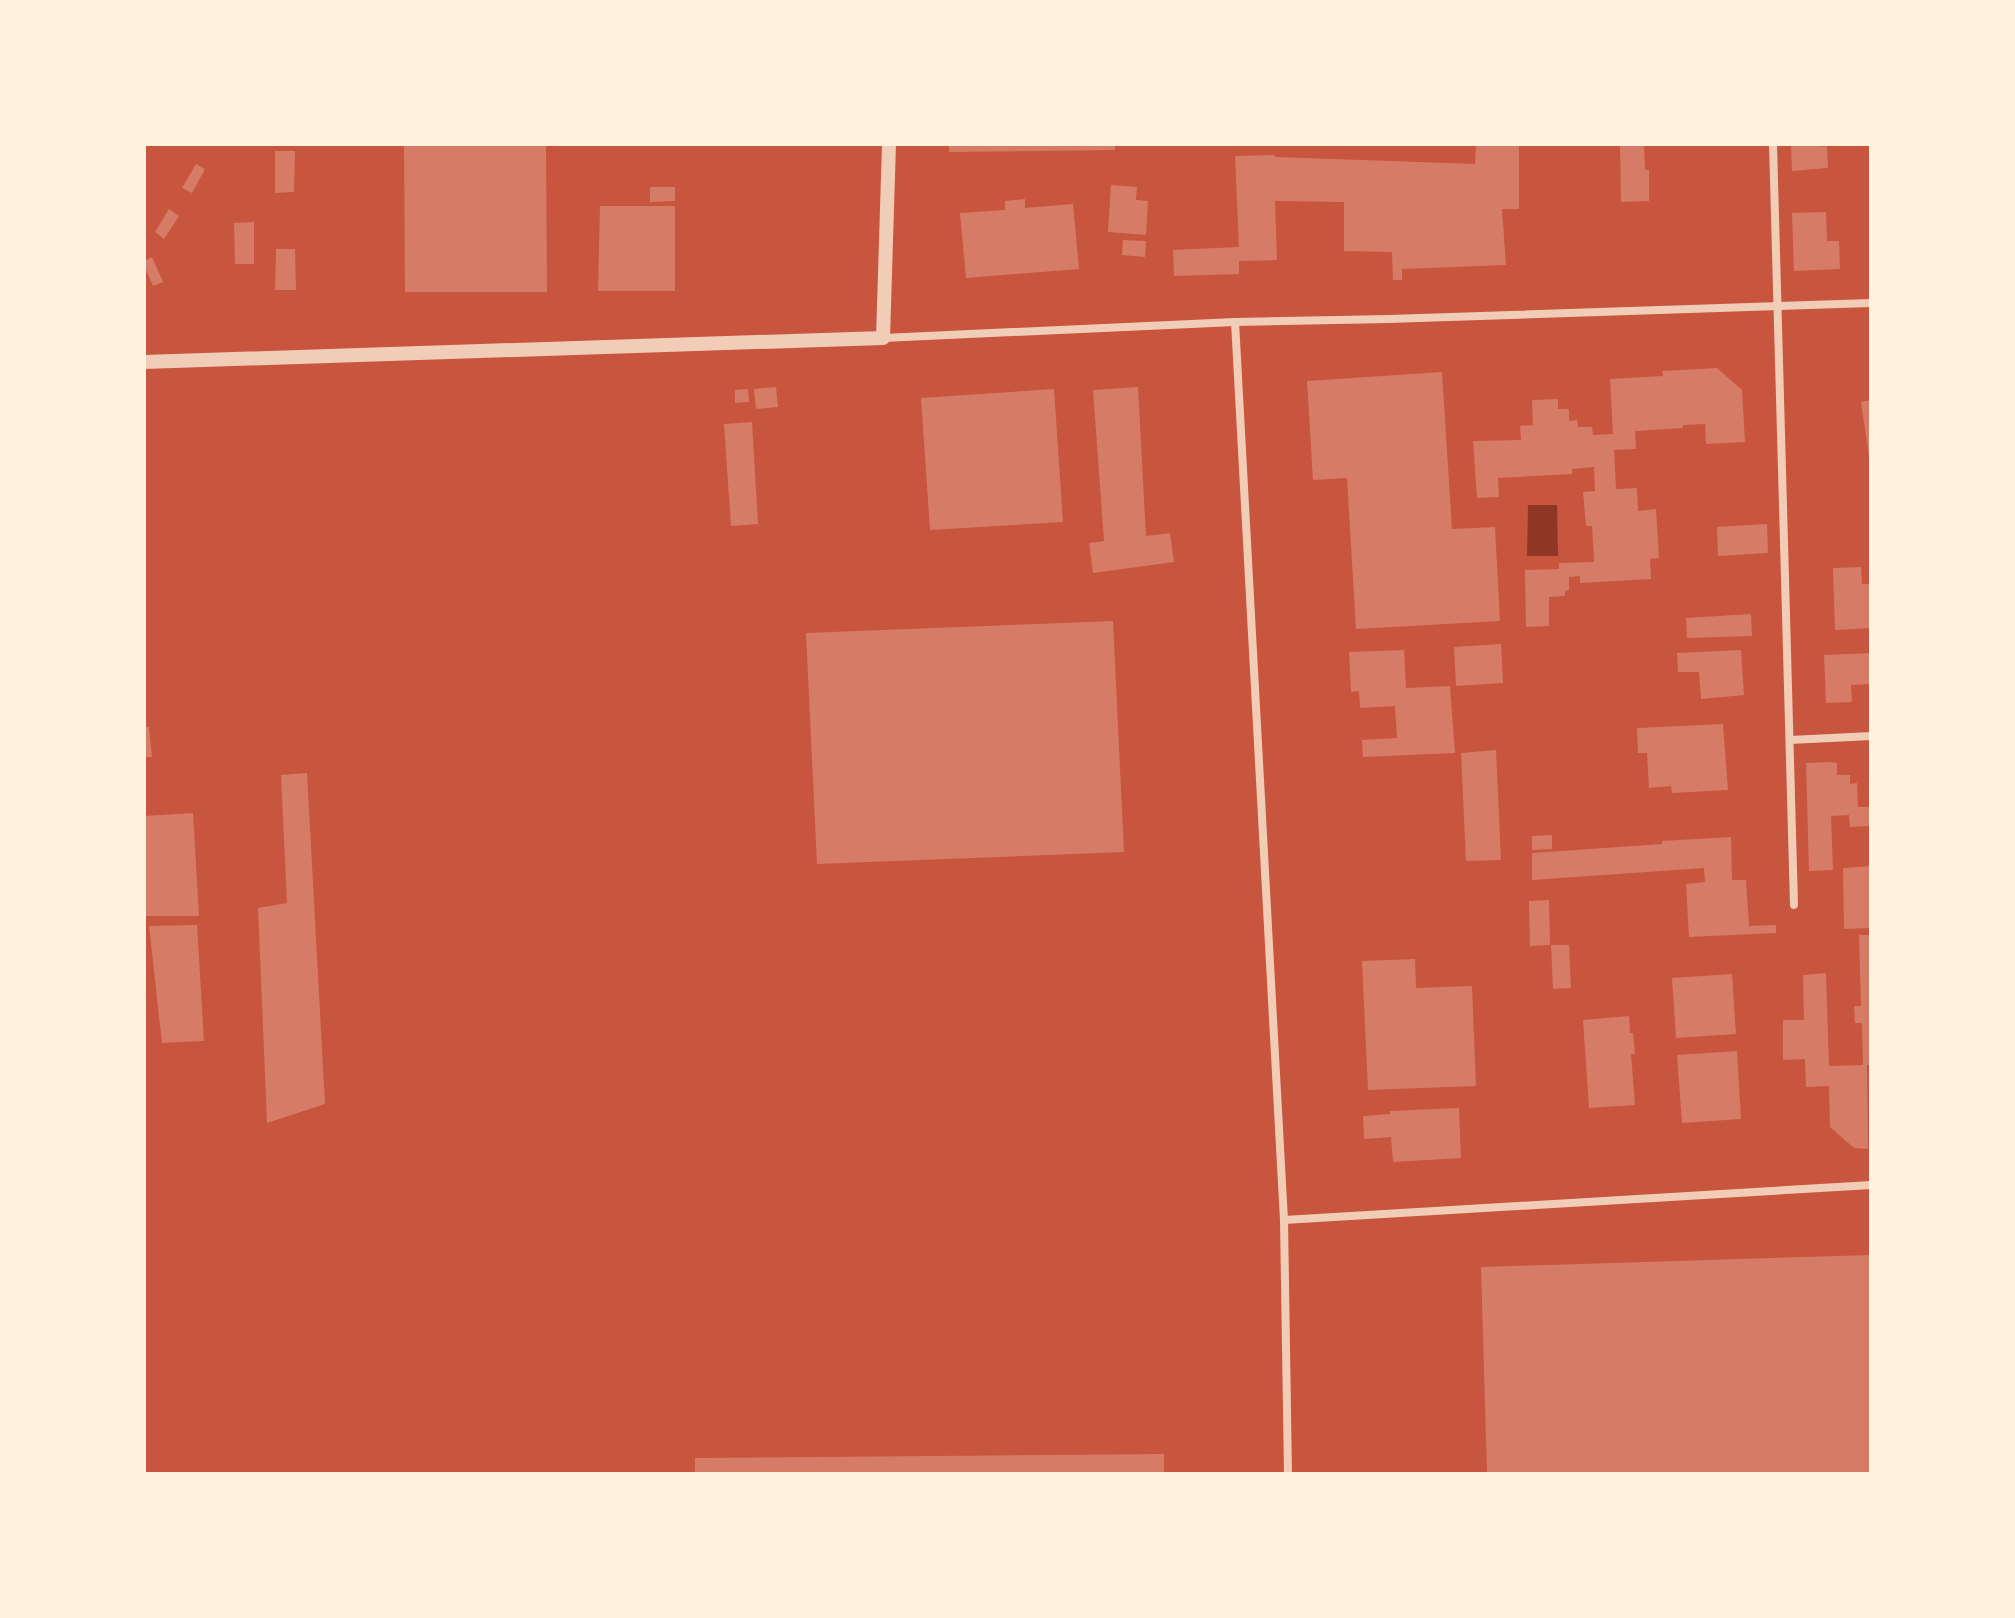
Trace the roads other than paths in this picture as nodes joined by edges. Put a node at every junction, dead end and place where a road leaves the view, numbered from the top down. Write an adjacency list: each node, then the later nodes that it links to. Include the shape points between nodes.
1 (889, 144): 6 (street)
2 (1773, 144): 4 (street)
3 (1871, 303): 4 (street)
4 (1779, 306): 5 (street); 9 (street)
5 (1235, 322): 6 (street); 12 (street)
6 (883, 338): 7 (street)
7 (144, 362)
8 (1871, 736): 9 (street)
9 (1790, 740): 10 (street)
10 (1794, 905)
11 (1871, 1185): 12 (street)
12 (1284, 1220): 13 (street)
13 (1288, 1474)

